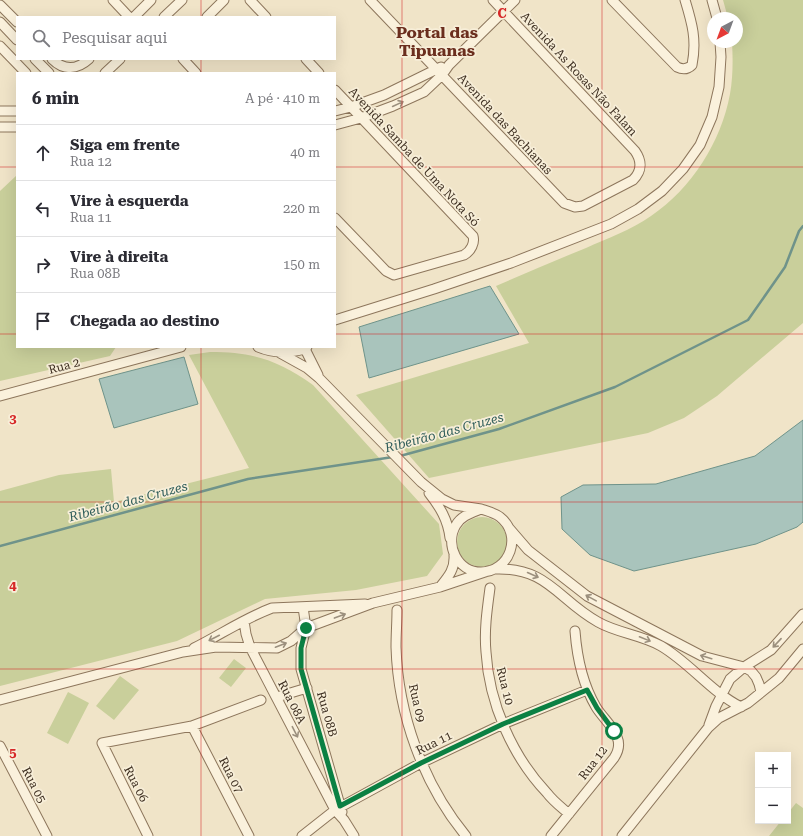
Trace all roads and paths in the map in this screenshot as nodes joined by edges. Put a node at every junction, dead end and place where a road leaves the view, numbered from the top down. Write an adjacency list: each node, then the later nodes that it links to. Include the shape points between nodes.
1 (113, 0): 15 (street)
2 (152, 0): 16 (street)
3 (182, 0): 17 (street)
4 (224, 0): 18 (street)
5 (250, 0): 19 (street)
6 (370, 0): 36 (street, Avenida das Bachianas)
7 (493, 0): 13 (street, Avenida As Rosas Não Falam)
8 (515, 0): 13 (street)
9 (612, 0): 10 (street, via 677,67 684,69 692,65 695,43)
10 (685, 0)
11 (712, 0): 14 (street)
12 (0, 5): 20 (street)
13 (503, 11): 36 (street); 46 (street, Avenida As Rosas Não Falam, via 636,150 639,157 640,168 633,180 587,205)
14 (715, 12)
15 (128, 16)
16 (135, 16)
17 (165, 16)
18 (208, 16)
19 (265, 16)
20 (16, 21)
21 (0, 22): 22 (street)
22 (16, 39)
23 (0, 46): 31 (street)
24 (720, 48): 48 (street, via 719,87 712,117 700,144 683,169 638,209 611,224 512,263)
25 (36, 60): 32 (street)
26 (53, 60): 27 (street, via 69,68)
27 (88, 60)
28 (119, 60): 33 (street)
29 (184, 60): 34 (street)
30 (307, 60): 35 (street)
31 (25, 72)
32 (48, 72)
33 (106, 72)
34 (195, 72)
35 (318, 72)
36 (438, 72): 38 (street); 42 (street, one-way to 36, via 424,92); 46 (street, Avenida das Bachianas, via 561,201)
37 (336, 91): 38 (street, Avenida Samba de Uma Nota Só)
38 (351, 107): 41 (street); 42 (street, Avenida Samba de Uma Nota Só)
39 (0, 111): 40 (street)
40 (14, 111): 45 (street)
41 (336, 111)
42 (361, 118): 43 (street); 47 (street, Avenida Samba de Uma Nota Só, via 473,236 474,241 464,255 392,274)
43 (336, 125)
44 (0, 127): 45 (street)
45 (14, 127)
46 (575, 207)
47 (336, 219)
48 (353, 314): 49 (street); 50 (street)
49 (336, 315)
50 (336, 320)
51 (177, 348): 56 (street, Rua 2)
52 (260, 348): 54 (street)
53 (306, 348): 54 (street); 55 (street)
54 (280, 353): 55 (street)
55 (319, 378): 57 (street)
56 (0, 396)
57 (421, 482): 58 (street, via 454,505); 60 (street, via 445,517)
58 (481, 509): 59 (street, via 500,517); 60 (street, via 462,518 452,534)
59 (509, 528): 62 (street, via 512,547 506,560); 75 (street, one-way to 59, via 702,656 587,596 528,550)
60 (451, 544): 61 (street)
61 (454, 555): 62 (street, via 459,562 472,570); 63 (street, via 452,572)
62 (492, 570): 63 (street); 79 (street, one-way to 79, via 507,568 536,576 599,623 661,646)
63 (440, 587): 65 (street)
64 (490, 588): 84 (street, Rua 10, via 486,652 490,684)
65 (373, 603): 66 (street); 70 (street, one-way to 65)
66 (303, 606): 69 (street, via 272,608); 70 (street)
67 (397, 610): 88 (street, Rua 09, via 396,647 400,685)
68 (803, 614): 75 (street, one-way to 75, via 770,650)
69 (244, 621): 72 (street, Rua 08A); 74 (street, one-way to 74)
70 (306, 628): 72 (street, one-way to 70, via 277,648 291,641); 76 (street, Rua 08B, via 300,659)
71 (575, 631): 77 (street, Rua 12, via 577,657)
72 (250, 647): 74 (street, via 216,647); 80 (street, Rua 08A)
73 (803, 649): 78 (street, via 779,678)
74 (183, 652): 81 (street)
75 (744, 667): 78 (street, via 756,677); 79 (street, via 730,679)
76 (307, 688): 80 (street); 89 (street, Rua 08B)
77 (587, 690): 84 (street, Rua 11); 90 (street, Rua 12, via 616,734 619,748 614,758)
78 (761, 692): 83 (street)
79 (722, 695): 83 (street); 86 (street)
80 (277, 697): 89 (street, Rua 08A, one-way to 89)
81 (0, 700)
82 (261, 700): 85 (street)
83 (741, 707): 86 (street, via 719,718)
84 (503, 724): 88 (street, Rua 11); 90 (street, Rua 10, via 528,770 546,793)
85 (192, 726): 92 (street, Rua 06, via 102,743); 93 (street, Rua 07)
86 (708, 728): 98 (street)
87 (0, 746): 91 (street, Rua 05)
88 (421, 763): 89 (street, Rua 11); 96 (street, Rua 09, via 436,793)
89 (337, 808): 94 (street, Rua 11); 95 (street)
90 (569, 814): 97 (street, Rua 12)
91 (47, 836)
92 (148, 836)
93 (249, 836)
94 (302, 836)
95 (354, 836)
96 (466, 836)
97 (551, 836)
98 (622, 836)

